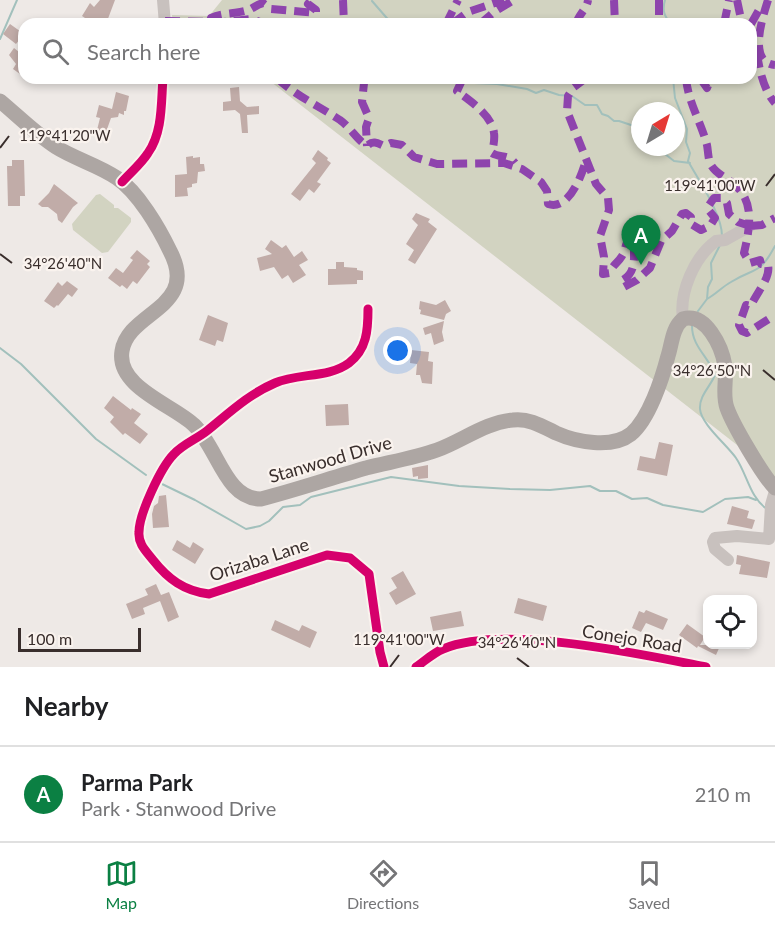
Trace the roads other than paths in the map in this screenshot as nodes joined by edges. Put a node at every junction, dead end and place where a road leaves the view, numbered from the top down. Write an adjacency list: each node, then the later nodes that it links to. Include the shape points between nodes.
1 (163, 0): 2 (street)
2 (164, 18)
3 (162, 84): 5 (street, via 154,142)
4 (0, 101): 5 (main road, Stanwood Drive, via 50,143)
5 (122, 182): 9 (main road, Stanwood Drive, via 165,241 176,262 177,274 168,299 127,337 123,365 134,383)
6 (750, 226): 8 (street, via 705,251 682,298)
7 (368, 309): 9 (street, Orizaba Lane, via 365,341 350,362 331,371 276,382)
8 (683, 319): 9 (main road, Stanwood Drive, via 648,409 634,430 616,440 574,439 528,420 511,420 429,453 257,499 243,495 231,484); 10 (main road, via 697,320 715,339 725,366 727,408)
9 (202, 434): 12 (street, Orizaba Lane, via 179,449 158,475 140,524 142,547 170,579 189,590 209,594 327,555 350,558 369,574)
10 (774, 493): 11 (street, via 769,539 715,538 715,549)
11 (728, 560)
12 (384, 667)
13 (416, 667): 14 (street, Conejo Road, via 442,650 498,639 571,645)
14 (706, 667)

